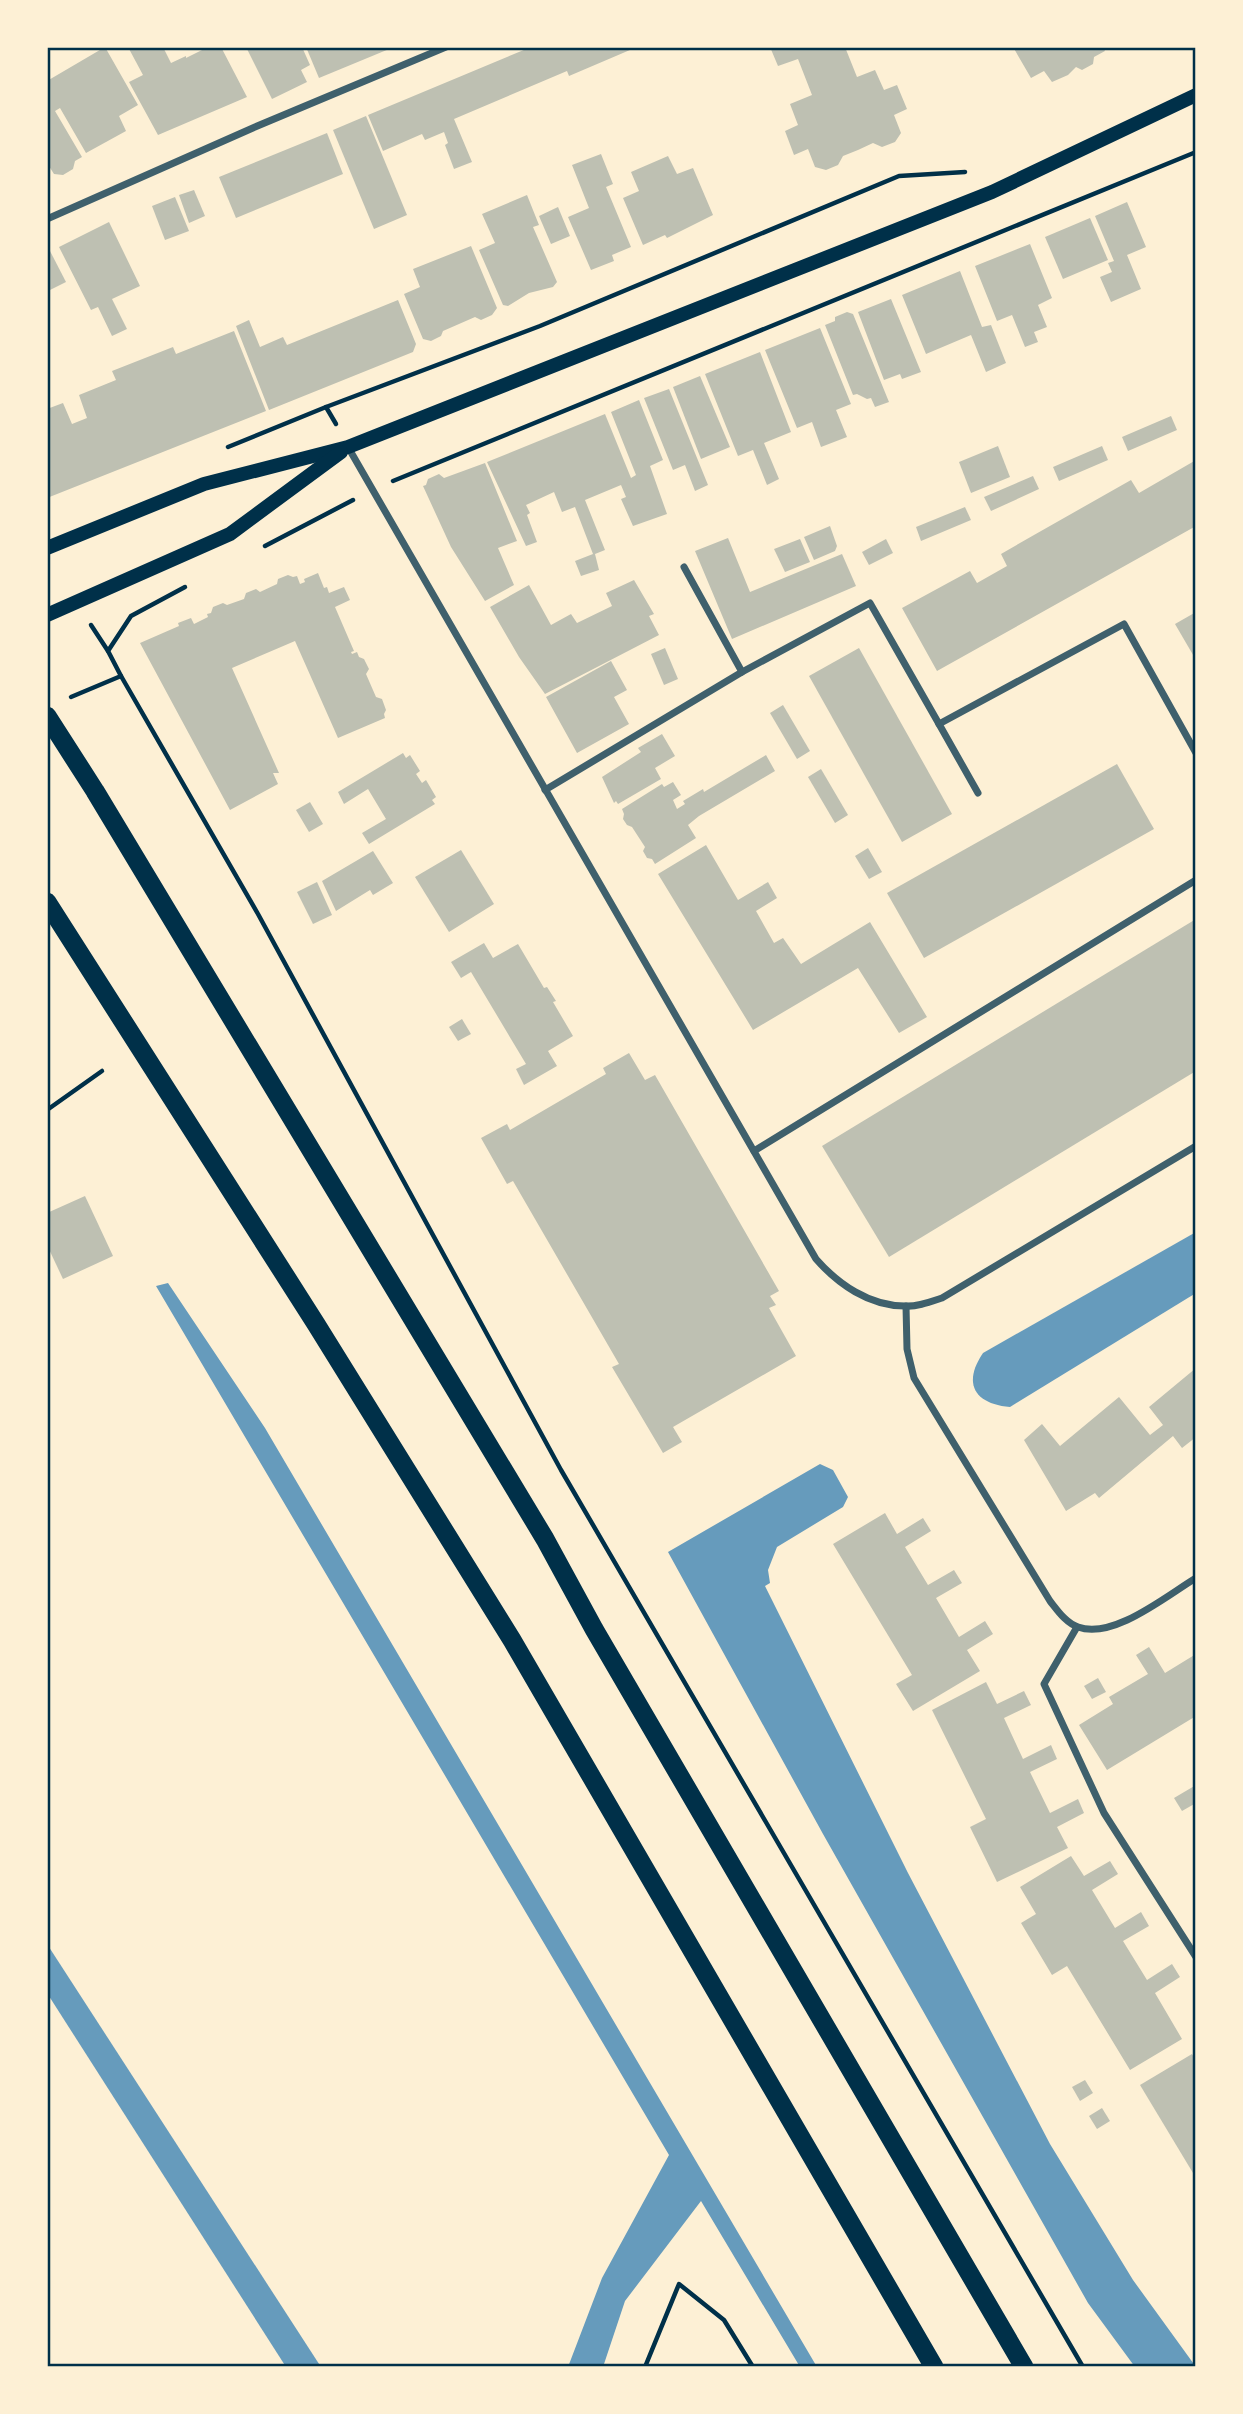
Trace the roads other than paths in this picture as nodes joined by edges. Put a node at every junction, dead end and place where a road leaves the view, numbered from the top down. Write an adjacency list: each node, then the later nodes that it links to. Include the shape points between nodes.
1 (446, 47): 3 (street)
2 (1196, 95): 4 (main road, via 1021,179)
3 (47, 219)
4 (348, 447): 5 (main road, via 204,484); 7 (main road, via 230,534); 12 (street)
5 (47, 548)
6 (684, 567): 8 (street)
7 (47, 615)
8 (742, 672): 10 (street, via 870,603); 12 (street)
9 (53, 709): 23 (highway, via 95,791 538,1527)
10 (939, 724): 11 (street, via 1124,624); 13 (street)
11 (1196, 753)
12 (545, 790): 17 (street)
13 (978, 793)
14 (1196, 880): 17 (street)
15 (47, 902): 22 (highway, via 512,1640)
16 (1196, 1146): 18 (street, via 942,1298)
17 (754, 1151): 18 (street, via 816,1259 833,1278 860,1295)
18 (906, 1307): 20 (street, via 907,1349 914,1378 1051,1601)
19 (1196, 1578): 20 (street, via 1117,1626)
20 (1077, 1627): 21 (street, via 1044,1684 1104,1812)
21 (1196, 1957)
22 (934, 2367)
23 (1024, 2367)

